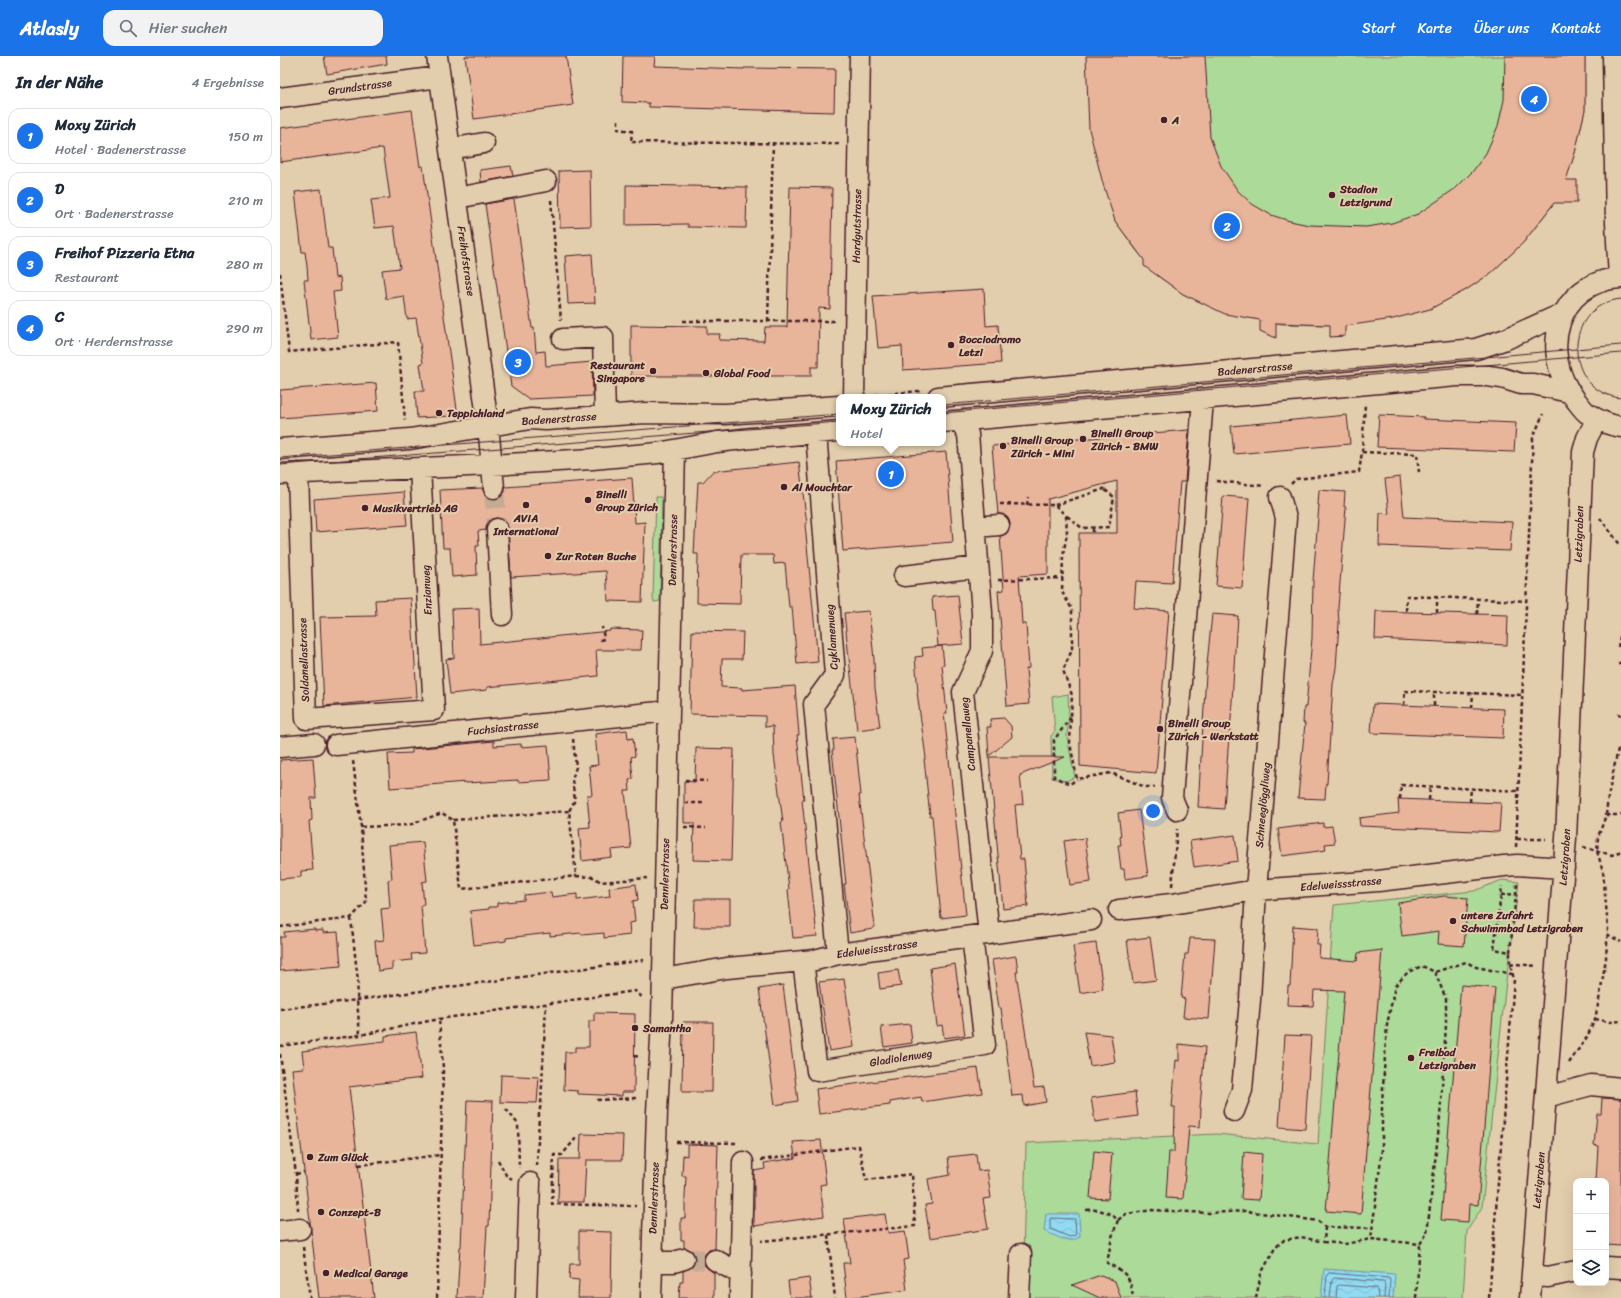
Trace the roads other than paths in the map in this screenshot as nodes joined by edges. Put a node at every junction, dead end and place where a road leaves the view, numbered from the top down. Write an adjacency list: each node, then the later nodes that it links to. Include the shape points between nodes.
1 (437, 56): 4 (street, Freihofstrasse)
2 (860, 56): 14 (street, Hardgutstrasse)
3 (1613, 56): 10 (street, via 1616,223)
4 (439, 77): 5 (street, Grundstrasse); 7 (street, Freihofstrasse)
5 (280, 98)
6 (484, 143): 7 (street)
7 (450, 149): 9 (street, Freihofstrasse)
8 (538, 183): 9 (street)
9 (457, 198): 22 (street, Freihofstrasse)
10 (1620, 278): 11 (street, Badenerstrasse, via 1601,280 1586,287)
11 (1564, 313): 13 (street, Badenerstrasse, via 1559,325 1555,351 1559,370); 15 (street, Badenerstrasse, via 1506,339 1476,349)
12 (563, 339): 18 (street, via 603,337)
13 (1569, 392): 16 (street, via 1502,378 1464,376); 19 (street, Badenerstrasse, via 1586,413)
14 (854, 394)
15 (946, 396)
16 (1203, 399): 20 (street); 44 (street, via 1169,730 1172,798)
17 (836, 406): 18 (street, Badenerstrasse, via 725,414 644,413)
18 (605, 416): 22 (street, Badenerstrasse, via 530,419)
19 (1597, 419): 23 (street, Badenerstrasse); 45 (street, Letzigraben, via 1583,452)
20 (962, 420): 21 (street); 34 (street, Campanellaweg, via 968,434)
21 (946, 422)
22 (488, 425): 26 (street, Badenerstrasse, via 410,440); 28 (street, Freihofstrasse)
23 (1621, 427)
24 (836, 430): 25 (street)
25 (816, 432): 27 (street, via 718,442); 50 (street, Cyklamenweg, via 835,675 814,704)
26 (280, 449)
27 (675, 450): 28 (street); 40 (street, Dennlerstrasse)
28 (492, 465): 29 (street); 31 (street, Freihofstrasse)
29 (420, 469): 30 (street); 39 (street, Enzianweg)
30 (289, 473): 39 (street, Soldanellastrasse, via 306,719)
31 (494, 488)
32 (1280, 497): 46 (street, Schneeglöggliweg, via 1286,518)
33 (999, 525): 34 (street)
34 (976, 527): 36 (street, Campanellaweg)
35 (497, 529): 38 (street)
36 (979, 573): 37 (street); 49 (street, Campanellaweg, via 982,651 963,692)
37 (904, 576)
38 (502, 615)
39 (434, 710)
40 (669, 711): 42 (street, Fuchsiastrasse); 52 (street, Dennlerstrasse)
41 (314, 744): 43 (street)
42 (343, 744)
43 (280, 747)
44 (1177, 810)
45 (1564, 868): 46 (street, Edelweissstrasse, via 1517,865 1510,859 1378,881); 54 (street, Letzigraben)
46 (1256, 890): 47 (street, Edelweissstrasse); 55 (street, Schneeglöggliweg, via 1242,1090)
47 (1119, 910)
48 (1091, 920): 49 (street, Edelweissstrasse)
49 (981, 935): 50 (street, Edelweissstrasse); 51 (street, Gladiolenweg, via 985,1045 817,1071)
50 (838, 954): 51 (street, Edelweissstrasse)
51 (802, 961): 52 (street, Edelweissstrasse, via 727,968)
52 (663, 980): 63 (street, Dennlerstrasse)
53 (1621, 1088): 54 (street, via 1591,1085)
54 (1546, 1097): 68 (street, Letzigraben)
55 (1234, 1111)
56 (743, 1162): 67 (street)
57 (524, 1178): 69 (street)
58 (300, 1229): 59 (street)
59 (280, 1231)
60 (1021, 1254): 72 (street)
61 (684, 1260): 63 (street)
62 (715, 1260): 67 (street)
63 (652, 1262): 70 (street, Dennlerstrasse)
64 (1609, 1267): 65 (street)
65 (1621, 1268)
66 (1573, 1272): 68 (street, via 1548,1276)
67 (741, 1274): 71 (street)
68 (1532, 1275): 73 (street, Letzigraben)
69 (526, 1298)
70 (651, 1298)
71 (740, 1298)
72 (1019, 1298)
73 (1530, 1298)

